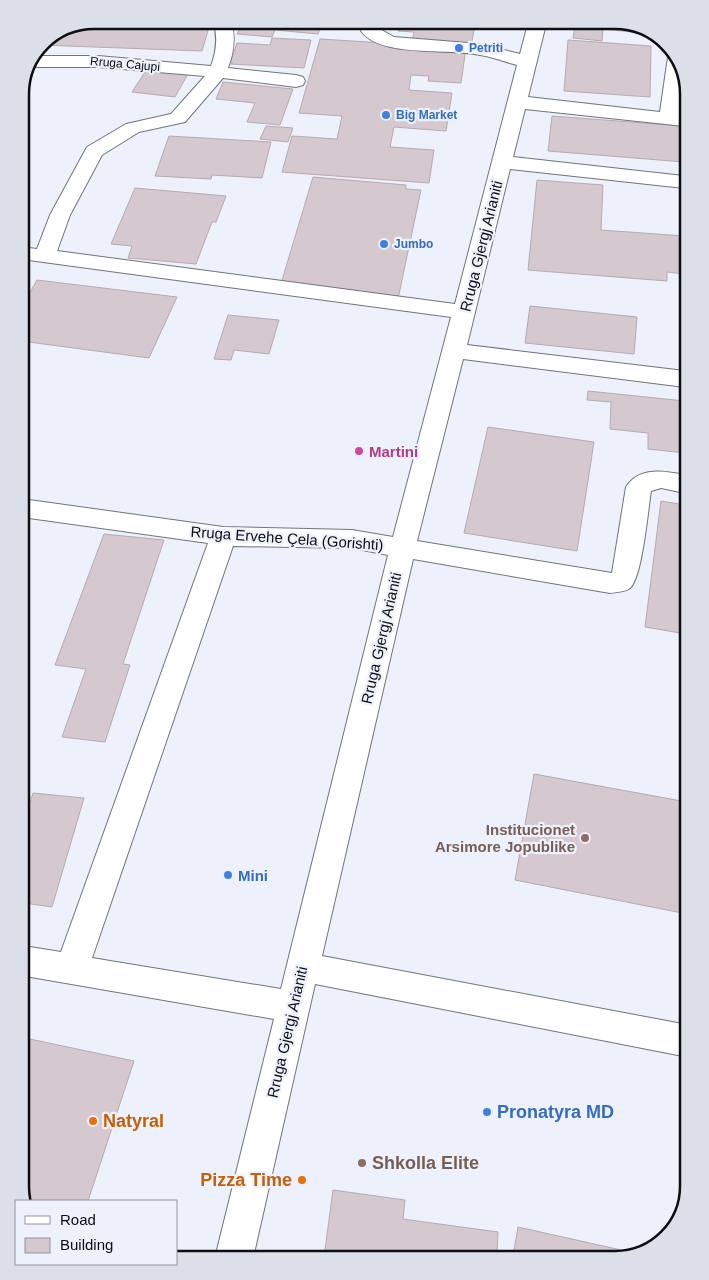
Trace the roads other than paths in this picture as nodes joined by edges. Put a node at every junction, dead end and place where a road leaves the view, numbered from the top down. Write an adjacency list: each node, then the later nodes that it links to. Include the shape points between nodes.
1 (225, 29): 6 (street, via 224,55)
2 (371, 29): 5 (street, via 390,42 480,49)
3 (536, 29): 5 (street, Rruga Gjergj Arianiti)
4 (37, 62): 6 (street, Rruga Cajupi, via 100,61)
5 (527, 62): 9 (street, Rruga Gjergj Arianiti)
6 (217, 74): 8 (street, Rruga Cajupi); 14 (street, via 178,118 133,128 94,150 60,215)
7 (677, 74): 10 (street)
8 (296, 81)
9 (516, 102): 10 (street); 11 (street, Rruga Gjergj Arianiti)
10 (676, 120)
11 (502, 162): 12 (street); 15 (street, Rruga Gjergj Arianiti)
12 (680, 182)
13 (29, 255): 14 (street)
14 (44, 257): 15 (street)
15 (464, 312): 16 (street, Rruga Gjergj Arianiti)
16 (454, 351): 17 (street); 21 (street, Rruga Gjergj Arianiti)
17 (680, 378)
18 (680, 483): 21 (street, Rruga Ervehe Çela (Gorishti), via 654,479 639,487 625,576 620,582 610,583)
19 (29, 509): 20 (street, Rruga Ervehe Çela (Gorishti))
20 (223, 536): 21 (street, Rruga Ervehe Çela (Gorishti), via 352,539); 24 (street)
21 (403, 546): 23 (street, Rruga Gjergj Arianiti)
22 (29, 961): 24 (street)
23 (303, 967): 25 (street, Rruga Gjergj Arianiti); 26 (street)
24 (72, 968): 25 (street)
25 (293, 1007): 27 (street, Rruga Gjergj Arianiti)
26 (680, 1039)
27 (236, 1251)

